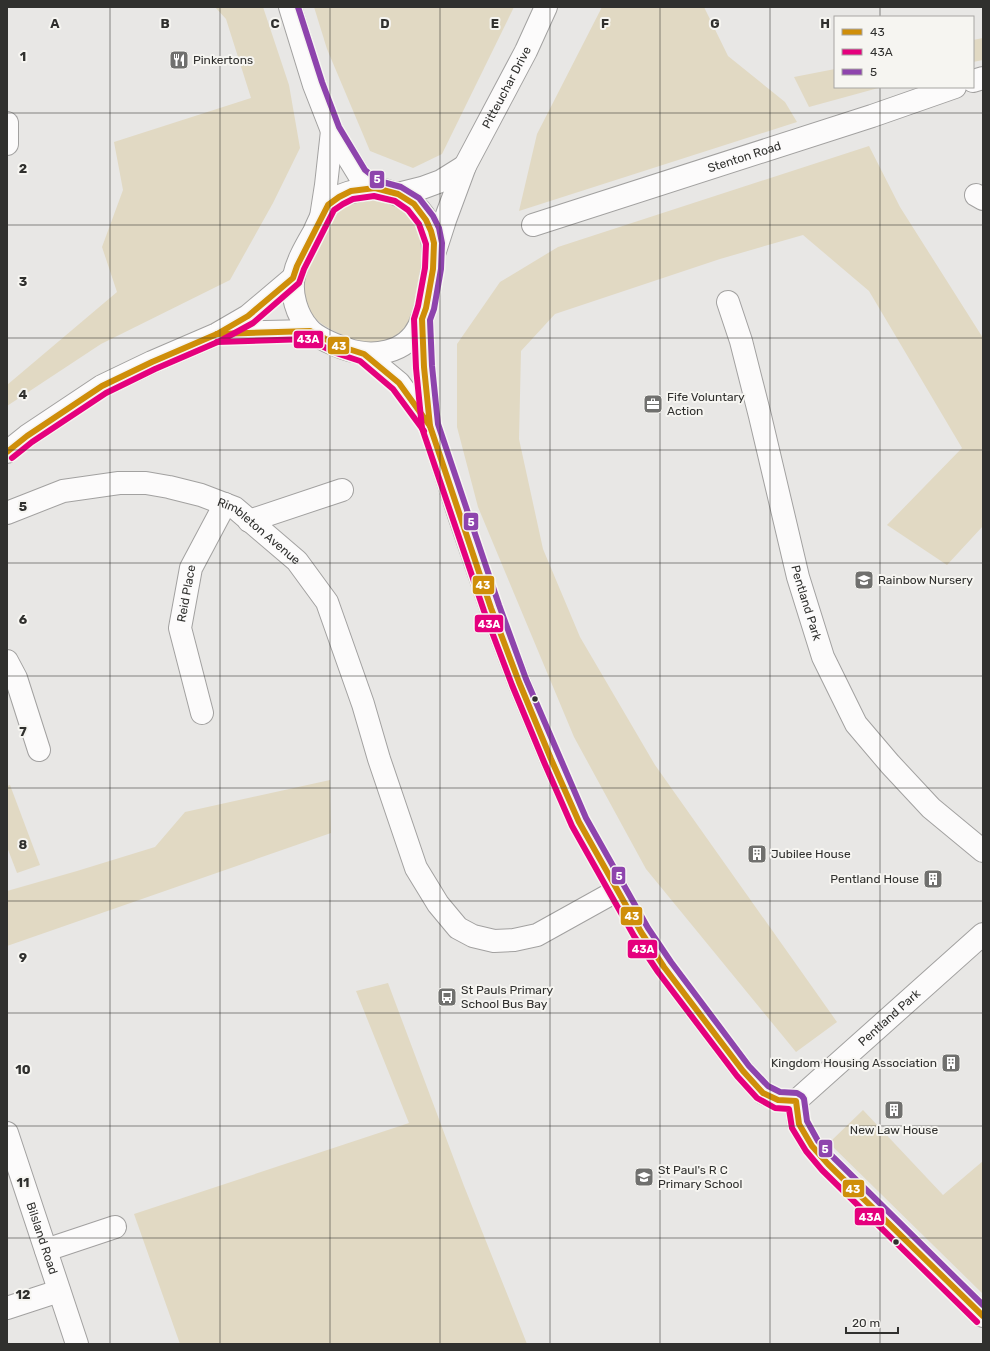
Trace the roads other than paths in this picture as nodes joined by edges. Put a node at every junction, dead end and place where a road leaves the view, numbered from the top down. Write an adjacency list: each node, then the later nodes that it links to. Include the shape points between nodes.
1 (290, 7): 5 (street, via 314,85)
2 (546, 7): 7 (street, Pitteuchar Drive, via 526,51)
3 (952, 88): 11 (street, Stenton Road)
4 (7, 123): 6 (street)
5 (332, 131): 8 (street, via 359,175); 10 (street)
6 (7, 144)
7 (465, 166): 9 (street, via 441,181); 12 (street, Pitteuchar Drive)
8 (375, 188): 9 (street); 10 (street, via 350,192 339,197 328,205)
9 (398, 194): 12 (street, via 414,204 426,220 434,243)
10 (321, 218): 13 (street)
11 (532, 225)
12 (433, 258): 15 (street)
13 (293, 278): 16 (street, via 298,313); 17 (street, via 248,316)
14 (728, 302): 28 (street, Pentland Park, via 741,341 798,577 823,657 856,724 931,808)
15 (422, 319): 18 (street, via 414,334 404,344 380,354); 19 (street)
16 (310, 330): 17 (street); 18 (street, via 339,346)
17 (217, 334): 20 (street, via 102,386)
18 (364, 354): 19 (street, via 399,383)
19 (430, 426): 29 (street, via 491,608 522,689 578,822)
20 (7, 452)
21 (342, 490): 24 (street)
22 (225, 504): 23 (street, Rimbleton Avenue, via 169,487 146,483 119,483 63,491); 24 (street, Rimbleton Avenue, via 235,508); 26 (street, Reid Place, via 190,568 180,628)
23 (7, 513)
24 (249, 521): 29 (street, Rimbleton Avenue, via 297,561 327,602 416,868 438,904 458,928 473,936 494,941 537,935)
25 (7, 661): 27 (street, via 16,678)
26 (202, 713)
27 (39, 750)
28 (983, 851)
29 (618, 890): 31 (street, via 664,967 743,1071 763,1093 778,1100)
30 (983, 934): 31 (street, Pentland Park)
31 (796, 1101): 37 (street, via 799,1124 812,1146)
32 (7, 1133): 34 (street, Bilsland Road)
33 (115, 1227): 34 (street)
34 (46, 1250): 35 (street, Bilsland Road)
35 (59, 1291): 36 (street); 38 (street, Bilsland Road)
36 (7, 1308)
37 (983, 1316)
38 (77, 1344)

